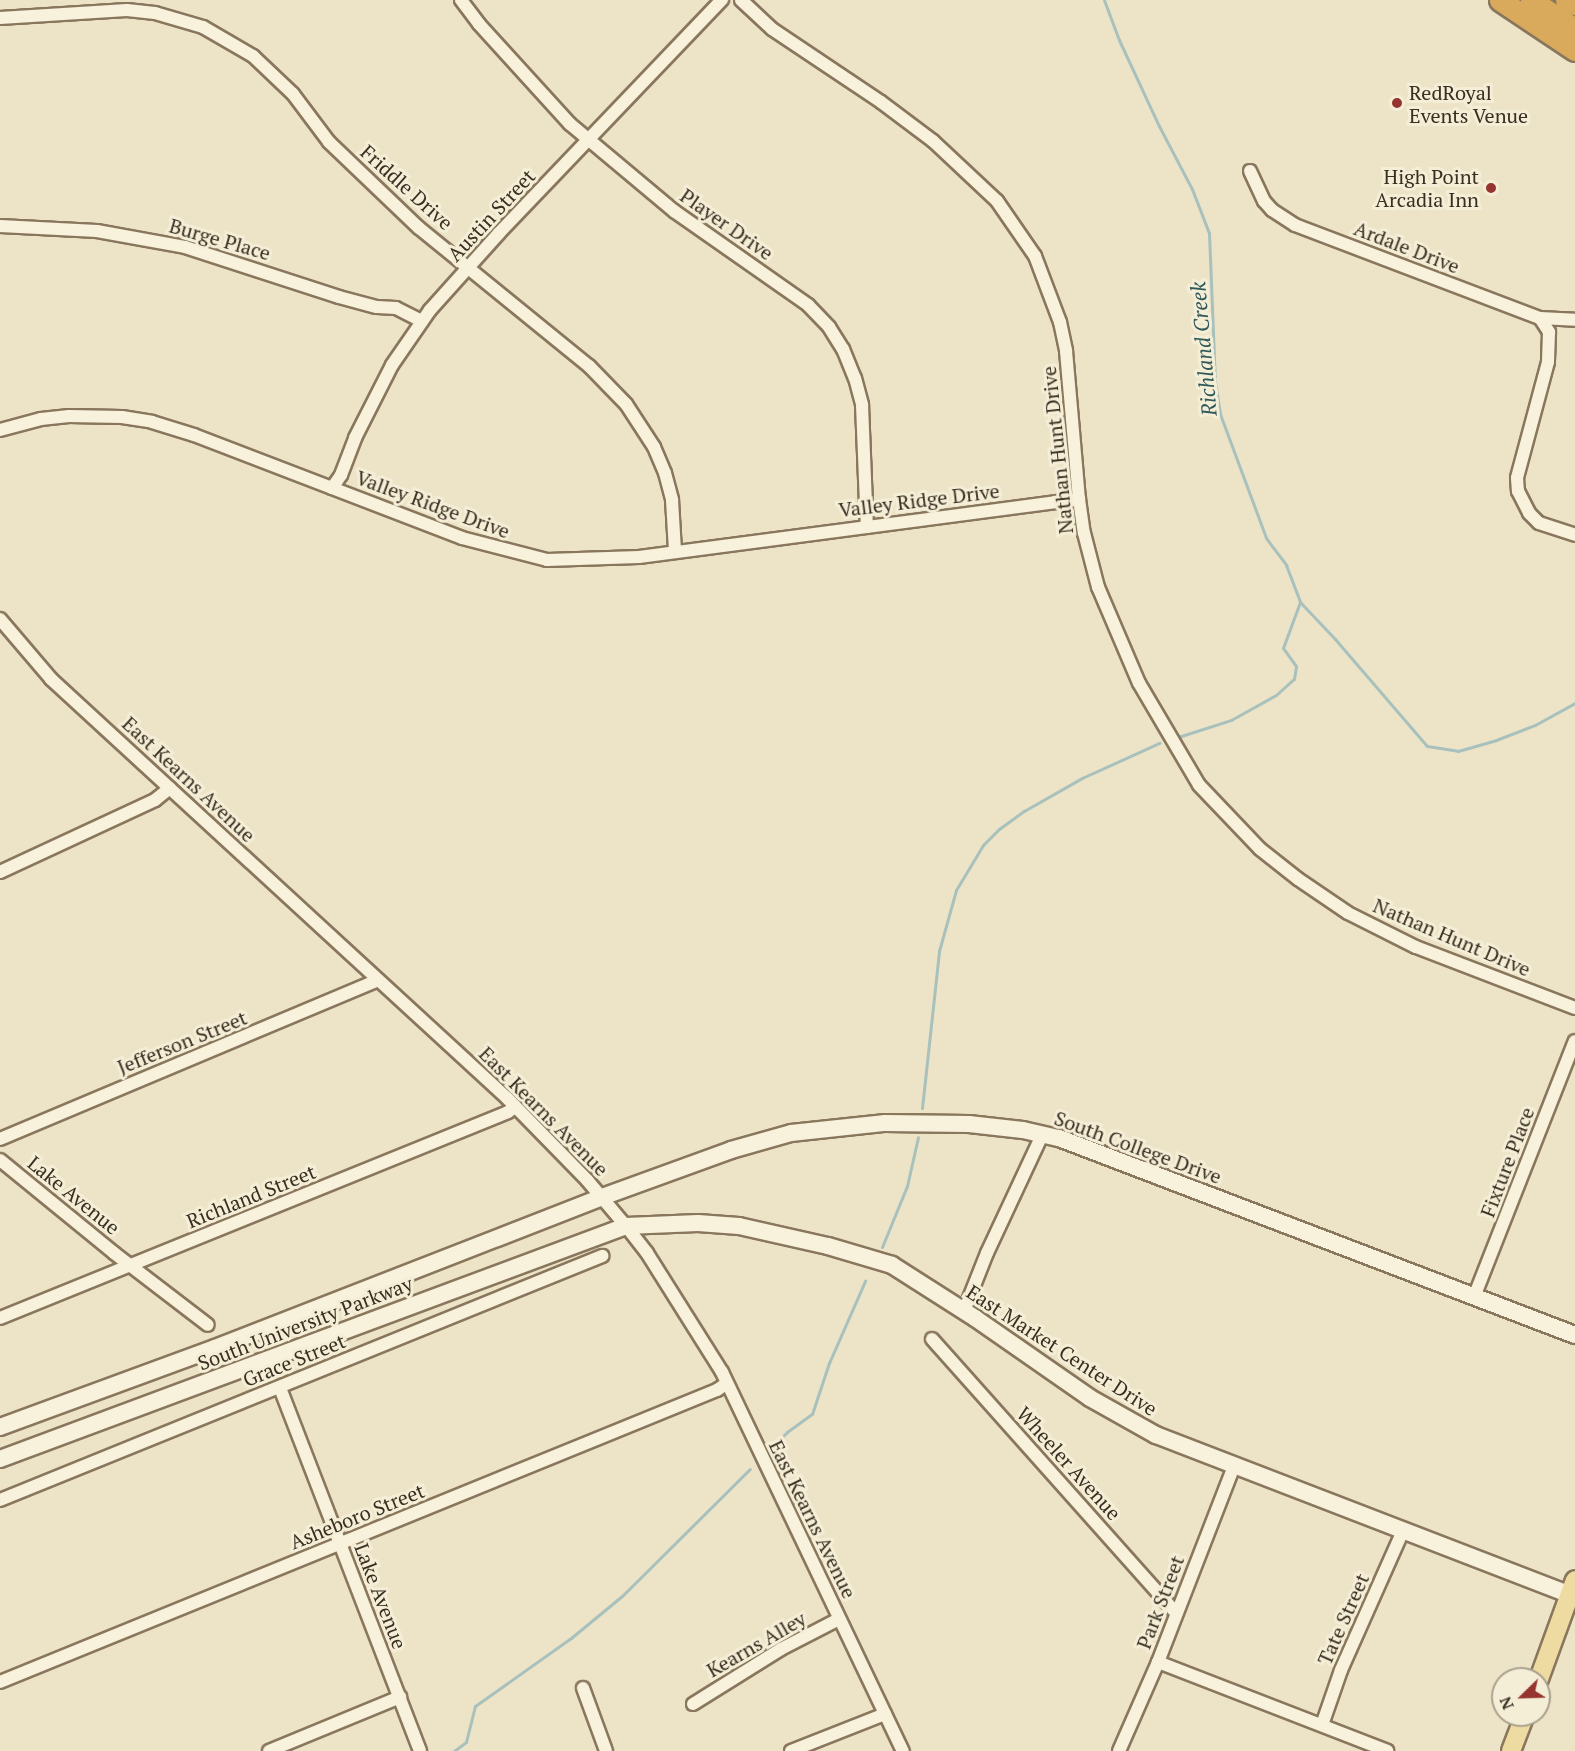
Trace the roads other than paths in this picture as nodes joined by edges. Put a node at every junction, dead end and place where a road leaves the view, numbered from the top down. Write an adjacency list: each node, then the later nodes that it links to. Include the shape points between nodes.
1 (461, 0): 12 (street, Player Drive, via 529,81)
2 (722, 0): 12 (street, Austin Street)
3 (741, 0): 21 (street, Nathan Hunt Drive, via 772,29 933,141 997,201 1019,231 1046,279 1060,322 1069,372)
4 (1500, 0): 7 (highway)
5 (1566, 0): 6 (highway)
6 (1575, 4)
7 (1528, 8): 9 (highway); 10 (highway); 11 (highway, via 1549,42)
8 (0, 18): 15 (street, Friddle Drive, via 127,10 179,18 226,39 268,68 358,171 419,228)
9 (1575, 29)
10 (1575, 50)
11 (1575, 61)
12 (590, 139): 15 (street, Austin Street); 22 (street, Player Drive, via 674,211 808,305 829,327 843,349 862,405)
13 (1250, 171): 16 (street, Ardale Drive, via 1264,201 1285,220)
14 (0, 226): 18 (street, Burge Place, via 97,231 185,247 339,297 396,308)
15 (470, 267): 18 (street, Austin Street); 24 (street, Friddle Drive, via 590,366 642,426 665,473 672,500)
16 (1540, 318): 17 (street, Ardale Drive); 23 (street, via 1549,332 1548,362 1517,477 1518,490 1528,513 1539,523)
17 (1575, 320)
18 (422, 321): 20 (street, Austin Street, via 392,365)
19 (0, 430): 20 (street, Valley Ridge Drive, via 69,416 152,422)
20 (332, 488): 24 (street, Valley Ridge Drive, via 462,538 547,560 608,560)
21 (1078, 499): 22 (street, Valley Ridge Drive); 29 (street, Nathan Hunt Drive, via 1098,587 1139,683 1199,785 1260,849 1348,913 1416,947)
22 (867, 527): 24 (street, Valley Ridge Drive)
23 (1575, 535)
24 (675, 551)
25 (0, 619): 26 (street, East Kearns Avenue, via 51,679)
26 (170, 788): 27 (street, via 155,800); 28 (street, East Kearns Avenue)
27 (0, 872)
28 (378, 980): 31 (street, East Kearns Avenue); 33 (street, Jefferson Street)
29 (1575, 1008)
30 (1575, 1041): 39 (street, Fixture Place)
31 (515, 1107): 35 (street, East Kearns Avenue); 38 (street, Richland Street)
32 (1042, 1135): 35 (main road, South College Drive, via 969,1124 885,1123 791,1134 731,1150); 39 (main road, South College Drive, via 1118,1160); 40 (street)
33 (0, 1139)
34 (0, 1160): 38 (street, Lake Avenue)
35 (602, 1197): 36 (street, East Kearns Avenue); 47 (main road, South University Parkway, via 240,1339)
36 (626, 1226): 40 (main road, East Market Center Drive, via 740,1226 828,1245 892,1266); 45 (street, East Kearns Avenue, via 647,1253); 48 (main road, South University Parkway)
37 (602, 1256): 46 (street, Grace Street)
38 (131, 1265): 41 (street, Richland Street); 42 (street, Lake Avenue)
39 (1474, 1297): 43 (main road, South College Drive)
40 (964, 1311): 49 (main road, East Market Center Drive, via 1090,1398 1156,1435)
41 (0, 1318)
42 (208, 1325)
43 (1575, 1335)
44 (932, 1339): 54 (street, Wheeler Avenue)
45 (726, 1384): 52 (street, Asheboro Street); 55 (street, East Kearns Avenue)
46 (280, 1388): 50 (street, Grace Street); 52 (street, Lake Avenue)
47 (0, 1426)
48 (0, 1459)
49 (1234, 1467): 51 (main road, East Market Center Drive); 54 (street, Park Street)
50 (0, 1500)
51 (1403, 1531): 53 (main road, East Market Center Drive); 63 (street, Tate Street, via 1341,1670)
52 (340, 1544): 58 (street, Asheboro Street); 60 (street, Lake Avenue)
53 (1573, 1591): 57 (main road)
54 (1176, 1613): 56 (street, Park Street)
55 (839, 1619): 61 (street, Kearns Alley, via 781,1649); 62 (street, East Kearns Avenue)
56 (1158, 1662): 63 (street); 70 (street, Park Street)
57 (1544, 1667)
58 (0, 1682)
59 (583, 1688): 67 (street)
60 (400, 1697): 65 (street); 66 (street, Lake Avenue)
61 (693, 1704)
62 (885, 1713): 68 (street); 69 (street, East Kearns Avenue)
63 (1322, 1725): 71 (street)
64 (1520, 1727): 72 (main road)
65 (269, 1751)
66 (420, 1751)
67 (606, 1751)
68 (791, 1751)
69 (903, 1751)
70 (1119, 1751)
71 (1387, 1751)
72 (1511, 1751)

